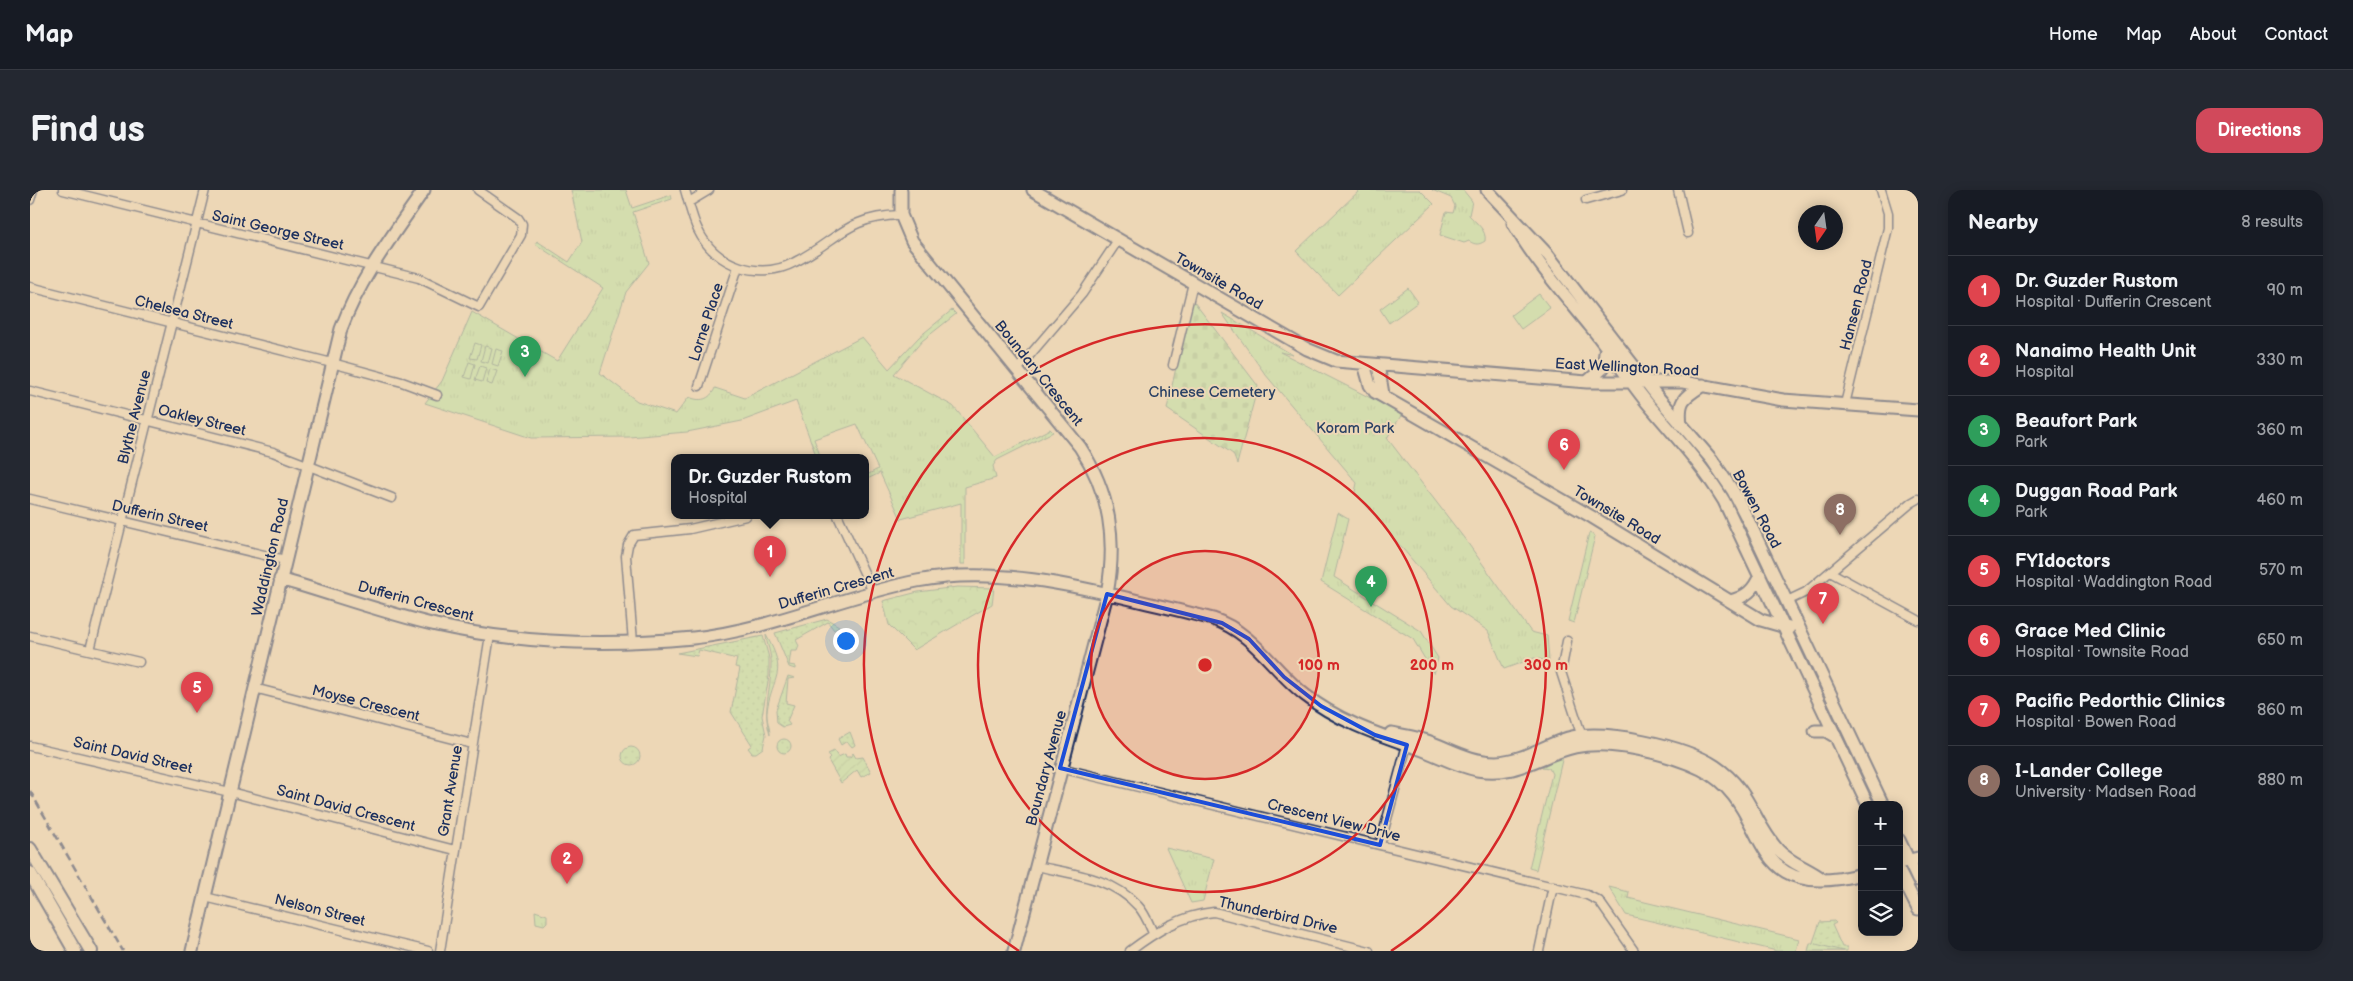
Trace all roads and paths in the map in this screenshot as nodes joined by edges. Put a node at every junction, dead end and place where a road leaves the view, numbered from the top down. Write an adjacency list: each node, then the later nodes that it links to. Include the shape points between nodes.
1 (33, 190): 14 (street)
2 (63, 190): 19 (street, Saint George Street)
3 (205, 190): 19 (street, Blythe Avenue)
4 (424, 190): 22 (street, Waddington Road)
5 (478, 190): 22 (street, Saint George Street, via 522,224 521,235 479,307 419,278)
6 (684, 190): 16 (street)
7 (709, 190): 16 (street)
8 (902, 190): 17 (street, Boundary Crescent)
9 (1032, 190): 21 (street, Townsite Road)
10 (1487, 190): 18 (street, Bowen Road)
11 (1622, 190): 15 (street)
12 (1678, 190): 20 (street)
13 (1880, 190): 41 (street, Hansen Road, via 1888,213 1888,228)
14 (30, 200)
15 (1586, 200)
16 (688, 202): 23 (street, via 698,230 708,245 717,255)
17 (901, 215): 23 (street, via 875,217 853,224 784,268 760,271); 32 (street, Boundary Crescent, via 912,242)
18 (1510, 217): 27 (street, Bowen Road, via 1522,238); 34 (street, Bowen Road, via 1548,255)
19 (196, 224): 22 (street, Saint George Street); 26 (street, Blythe Avenue)
20 (1688, 233)
21 (1118, 240): 24 (street, Townsite Road); 32 (street, via 1082,294)
22 (372, 266): 28 (street, Waddington Road, via 351,301)
23 (738, 267): 37 (street, Lorne Place)
24 (1193, 283): 29 (street, Townsite Road, via 1315,353); 31 (street)
25 (30, 287): 26 (street, Chelsea Street)
26 (172, 323): 28 (street, Chelsea Street); 43 (street, Blythe Avenue)
27 (1606, 346): 33 (street, via 1603,368); 35 (street, Bowen Road)
28 (332, 363): 40 (street, Chelsea Street); 45 (street, Waddington Road)
29 (1364, 364): 30 (street, East Wellington Road); 39 (street, Townsite Road, via 1370,385)
30 (1378, 364): 33 (street, East Wellington Road); 39 (street)
31 (1173, 365)
32 (1017, 370): 58 (street, Boundary Crescent, via 1080,447 1099,482 1108,508 1112,540)
33 (1587, 382): 35 (street, East Wellington Road)
34 (1646, 382): 35 (street, East Wellington Road); 36 (street, East Wellington Road); 44 (street, Bowen Road)
35 (1632, 383): 52 (street, Bowen Road, via 1714,486)
36 (1703, 385): 41 (street, East Wellington Road, via 1754,396); 44 (street, via 1682,400 1679,410)
37 (699, 386)
38 (30, 391): 43 (street, Oakley Street)
39 (1383, 394): 59 (street, Townsite Road)
40 (437, 395)
41 (1845, 404): 42 (street, East Wellington Road)
42 (1918, 410)
43 (147, 421): 45 (street, Oakley Street, via 273,452); 51 (street, Blythe Avenue)
44 (1681, 426): 60 (street, Bowen Road, via 1712,460 1733,491)
45 (307, 464): 46 (street, Oakley Street); 53 (street, Waddington Road)
46 (392, 498)
47 (30, 499): 51 (street, Dufferin Street)
48 (1918, 499): 54 (street)
49 (733, 519): 66 (street, via 690,529 634,535 626,556)
50 (839, 519): 57 (street)
51 (122, 522): 53 (street, Dufferin Street); 67 (street, Blythe Avenue)
52 (1748, 550): 55 (street, Bowen Road); 60 (street, via 1761,565 1780,600)
53 (284, 560): 56 (street, Waddington Road)
54 (1830, 572): 60 (street, via 1806,592); 61 (street)
55 (1760, 575): 59 (street, via 1749,593); 62 (street, Bowen Road)
56 (280, 579): 63 (street, Dufferin Crescent, via 434,625); 70 (street, Waddington Road)
57 (873, 592): 58 (street, Dufferin Crescent, via 937,578 971,576 1002,577); 66 (street, Dufferin Crescent, via 767,623 697,637)
58 (1107, 594): 72 (street, Dufferin Crescent, via 1210,618 1233,628 1253,643 1305,695 1334,714 1367,729); 75 (street, Boundary Avenue)
59 (1730, 601): 62 (street, Townsite Road, via 1766,622)
60 (1787, 601): 69 (street, Bowen Road)
61 (1918, 620)
62 (1784, 627): 69 (street, via 1796,635 1808,660); 77 (street, Bowen Road)
63 (490, 635): 66 (street, Dufferin Crescent, via 554,641); 73 (street, Grant Avenue)
64 (30, 636): 67 (street)
65 (1567, 640): 71 (street, via 1561,672)
66 (633, 642)
67 (90, 650): 68 (street)
68 (139, 662)
69 (1824, 680): 78 (street, Bowen Road)
70 (254, 688): 73 (street, Moyse Crescent); 76 (street, Waddington Road)
71 (1583, 740): 72 (street, Dufferin Crescent, via 1560,741 1521,758 1498,762 1462,756 1432,743); 86 (street, Dufferin Crescent, via 1603,734 1624,738 1678,750 1714,766 1744,793 1778,851 1794,864 1822,879)
72 (1408, 741): 79 (street)
73 (472, 744): 82 (street, Grant Avenue)
74 (30, 746): 76 (street, Saint David Street)
75 (1060, 768): 79 (street, Crescent View Drive); 84 (street, Boundary Avenue)
76 (230, 792): 82 (street, Saint David Crescent); 90 (street, Waddington Road)
77 (1866, 801)
78 (1881, 801)
79 (1380, 845): 89 (street, Crescent View Drive)
80 (1902, 846): 83 (street)
81 (30, 849): 94 (main road)
82 (455, 850): 97 (street, Grant Avenue)
83 (1909, 860): 88 (street)
84 (1036, 866): 92 (street, via 1108,883 1140,907); 98 (street, Boundary Avenue)
85 (30, 873): 93 (main road)
86 (1858, 875)
87 (1903, 879): 91 (street)
88 (1918, 880)
89 (1553, 886): 101 (street); 102 (street, Crescent View Drive, via 1599,901)
90 (205, 897): 95 (street, Waddington Road); 96 (street, Nelson Street)
91 (1918, 909)
92 (1153, 933): 99 (street, Thunderbird Drive); 100 (street, Thunderbird Drive, via 1196,914 1214,912)
93 (75, 951)
94 (91, 951)
95 (192, 951)
96 (428, 951)
97 (440, 951)
98 (1014, 951)
99 (1130, 951)
100 (1369, 951)
101 (1538, 951)
102 (1634, 951)

